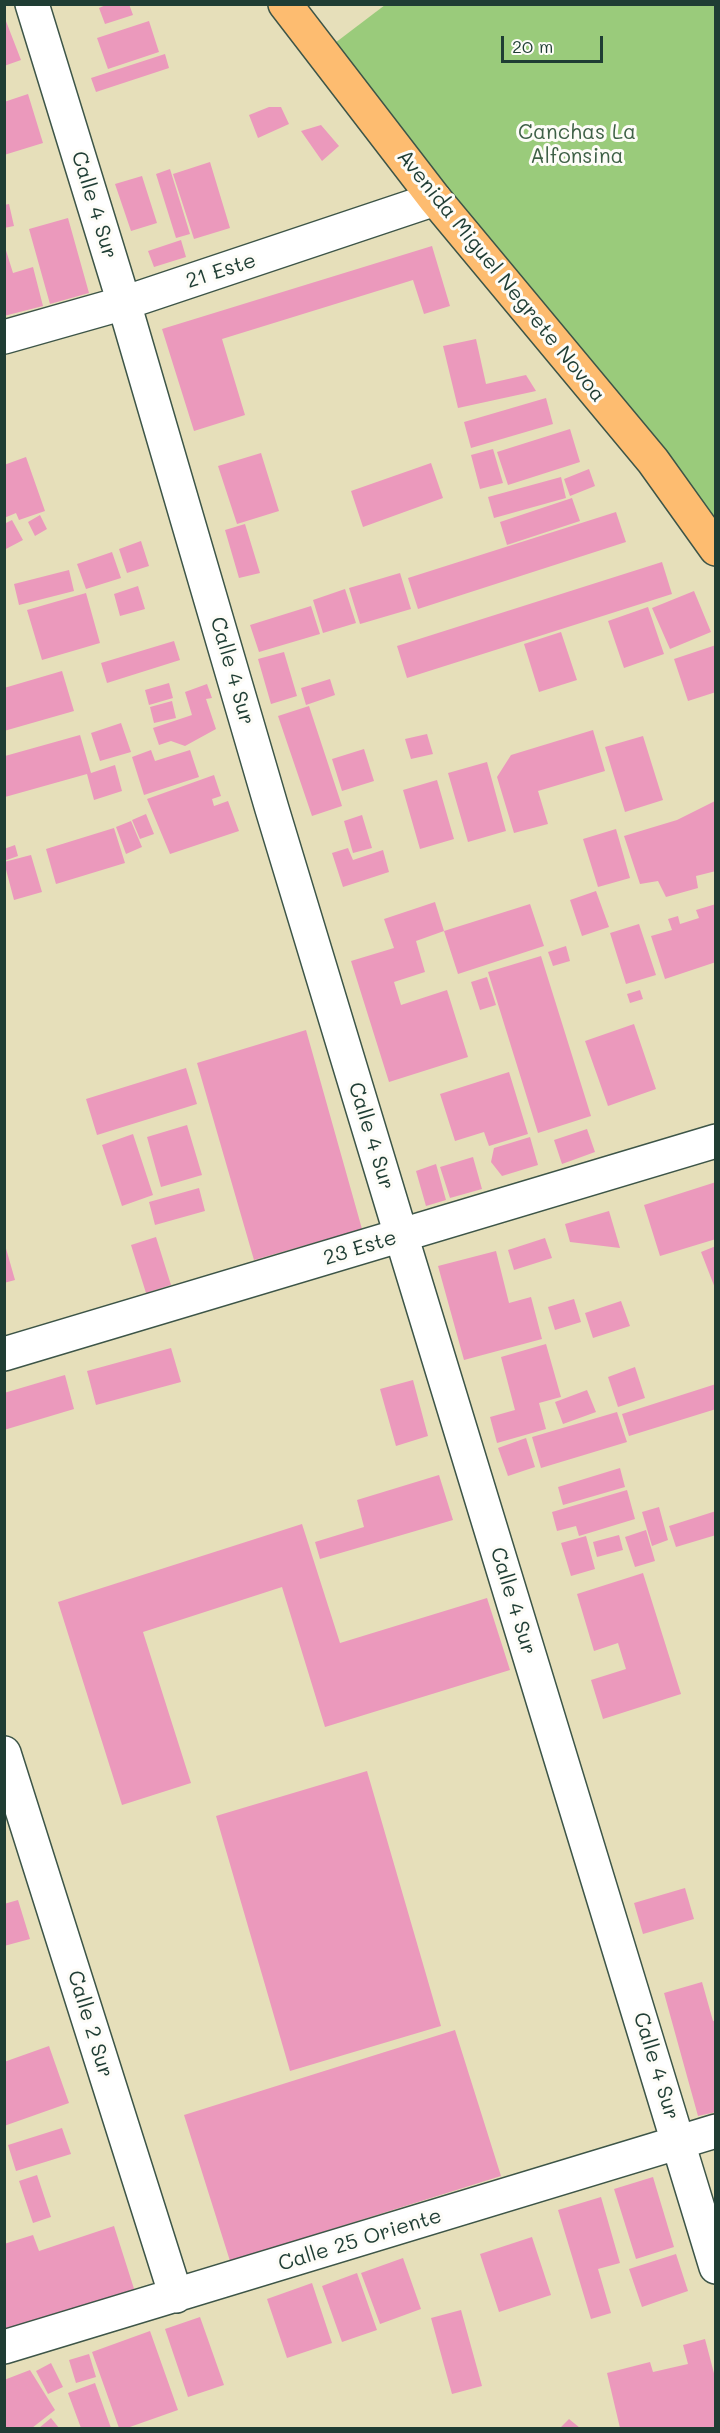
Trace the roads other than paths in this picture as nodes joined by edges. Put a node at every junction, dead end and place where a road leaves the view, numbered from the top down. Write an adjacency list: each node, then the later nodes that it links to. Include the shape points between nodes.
1 (32, 4): 4 (street, Calle 4 Sur)
2 (285, 4): 3 (main road, Avenida Miguel Negrete Novoa)
3 (435, 199): 4 (street, 21 Este); 6 (main road, Avenida Miguel Negrete Novoa, via 653,461)
4 (124, 303): 5 (street, 21 Este); 8 (street, Calle 4 Sur)
5 (4, 337)
6 (716, 549)
7 (716, 1141): 8 (street, 23 Este)
8 (401, 1235): 9 (street, 23 Este); 12 (street, Calle 4 Sur)
9 (4, 1354)
10 (4, 1753): 14 (street, Calle 2 Sur)
11 (716, 2131): 12 (street, Calle 25 Oriente)
12 (679, 2142): 13 (street, Calle 4 Sur); 14 (street, Calle 25 Oriente)
13 (716, 2267)
14 (176, 2296): 15 (street, Calle 25 Oriente)
15 (4, 2347)

